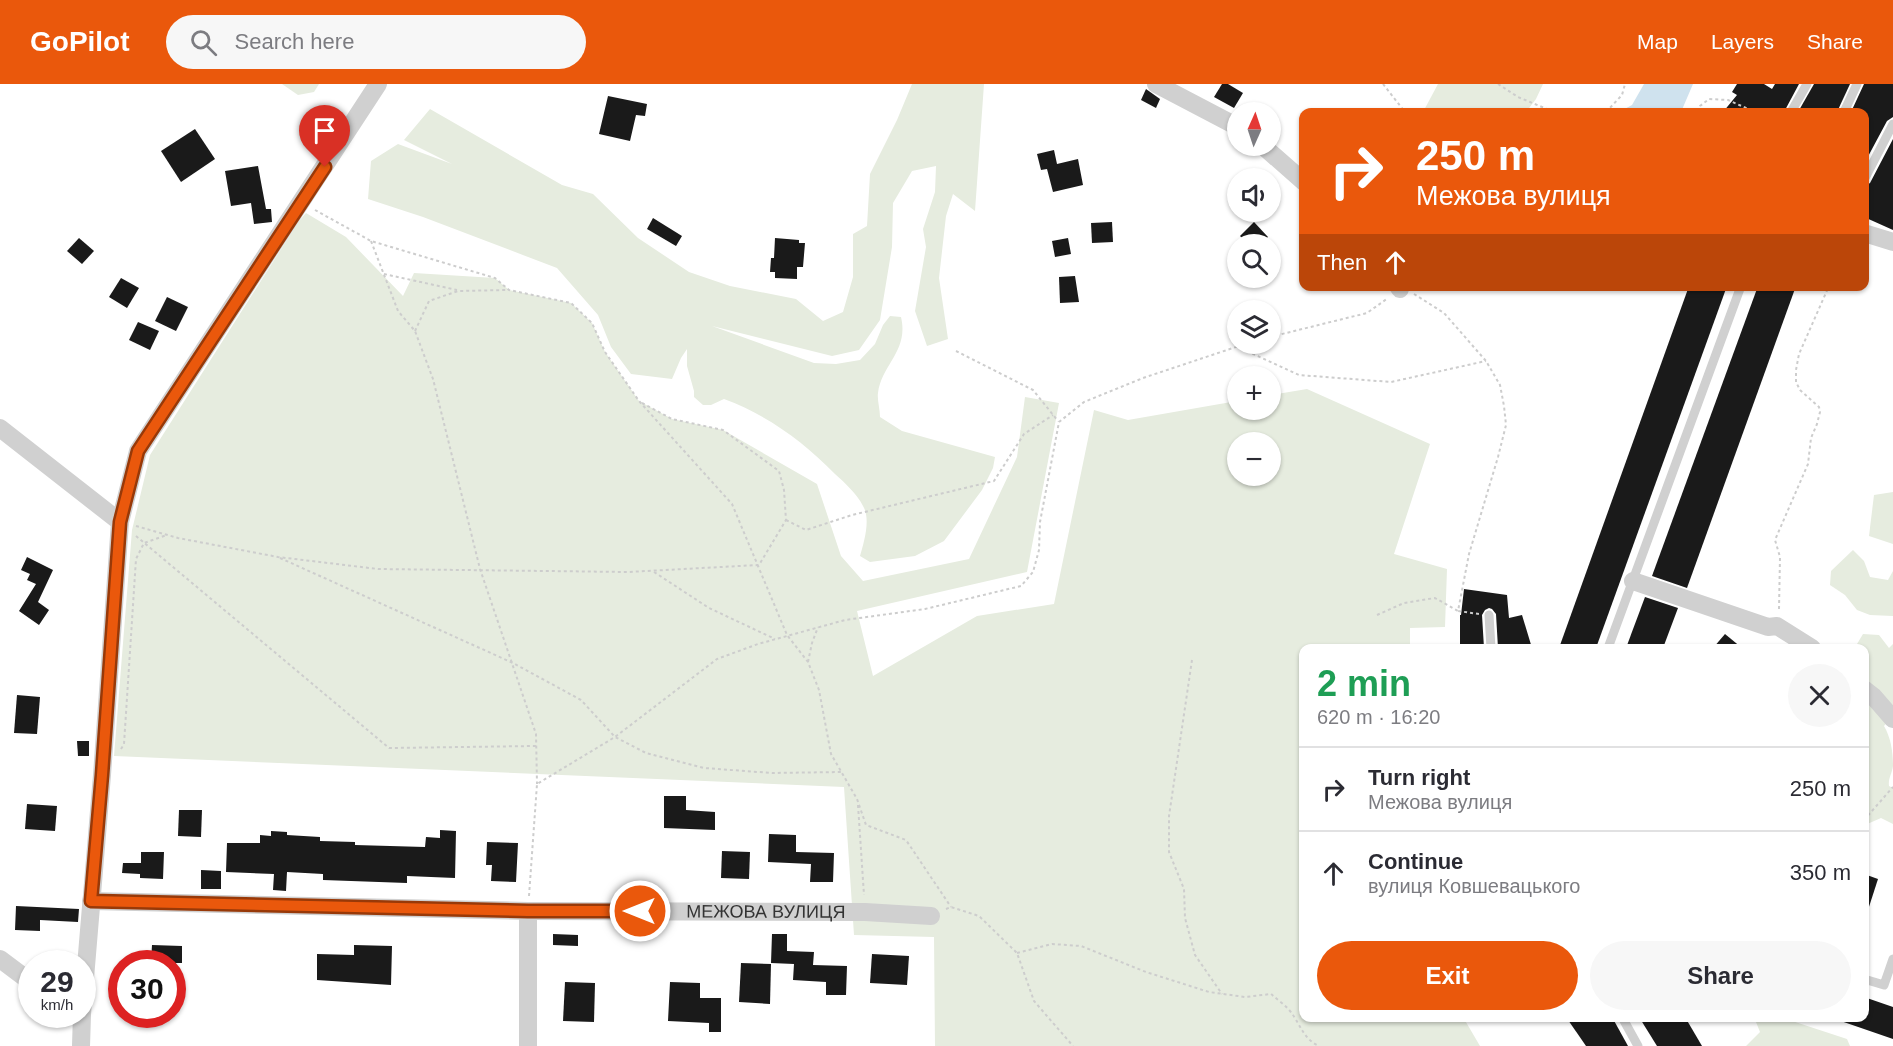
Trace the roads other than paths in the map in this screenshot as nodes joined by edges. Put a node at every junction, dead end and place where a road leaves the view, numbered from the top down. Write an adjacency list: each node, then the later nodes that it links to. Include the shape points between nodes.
1 (378, 84): 16 (street, via 138,451)
2 (1156, 84): 7 (street)
3 (1807, 84): 5 (lane)
4 (1857, 84): 6 (lane)
5 (1793, 108)
6 (1846, 108)
7 (1227, 121)
8 (1893, 124): 10 (lane)
9 (1274, 156): 11 (street)
10 (1869, 170)
11 (1299, 178)
12 (1869, 235): 13 (street)
13 (1893, 242)
14 (1739, 291): 17 (lane)
15 (0, 428): 16 (street)
16 (120, 522): 24 (street)
17 (1633, 581): 20 (lane); 21 (street, via 1768,627 1777,626)
18 (1490, 615): 19 (lane)
19 (1491, 644)
20 (1609, 644)
21 (1806, 644)
22 (1869, 693): 23 (street)
23 (1893, 719)
24 (91, 901): 25 (street, МЕЖОВА ВУЛИЦЯ); 27 (street)
25 (528, 911): 26 (street, МЕЖОВА ВУЛИЦЯ, via 865,912); 35 (street)
26 (931, 916)
27 (86, 950)
28 (0, 958): 30 (street)
29 (1893, 959): 31 (lane, via 1884,985)
30 (18, 972)
31 (1869, 980)
32 (1625, 1022): 36 (lane)
33 (80, 1028): 34 (street)
34 (81, 1046)
35 (528, 1046)
36 (1638, 1046)

